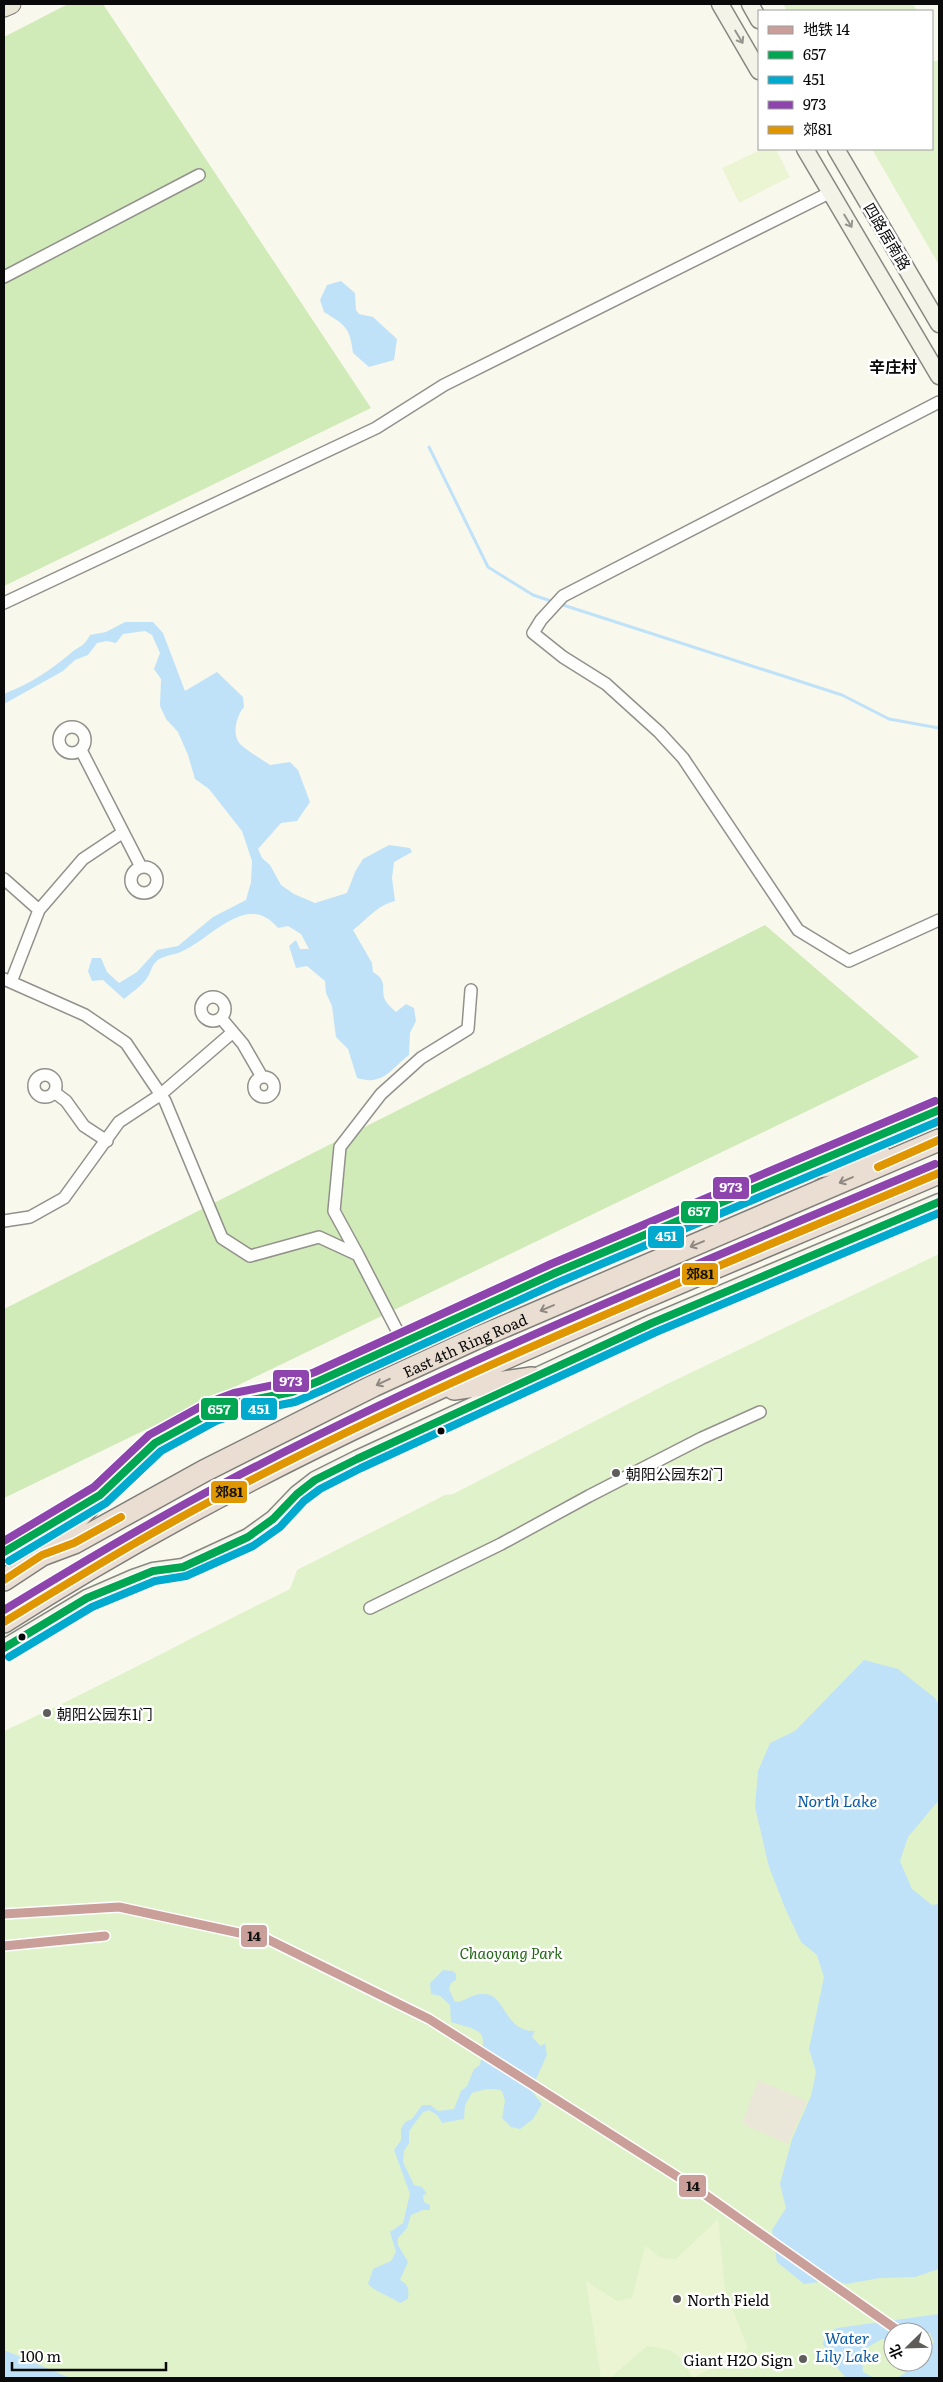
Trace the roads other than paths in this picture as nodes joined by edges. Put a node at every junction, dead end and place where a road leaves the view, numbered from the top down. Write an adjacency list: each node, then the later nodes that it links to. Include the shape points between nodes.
1 (10, 4): 4 (main road)
2 (720, 4): 6 (street, one-way to 6)
3 (750, 4): 5 (street)
4 (4, 7)
5 (758, 18)
6 (758, 69)
7 (806, 150): 10 (street)
8 (837, 150): 12 (street, 四路居南路)
9 (199, 175): 11 (street)
10 (831, 192): 13 (street, one-way to 13); 15 (street, via 444,385 376,428)
11 (4, 277)
12 (939, 324)
13 (939, 376)
14 (939, 402): 21 (street, via 563,596 533,633 563,658 606,684 683,758 798,930 849,961)
15 (4, 603)
16 (81, 750): 17 (street)
17 (122, 833): 18 (street); 20 (street, via 83,859)
18 (141, 867)
19 (4, 879): 20 (street)
20 (39, 910): 22 (street)
21 (939, 920)
22 (8, 980): 28 (street, via 85,1015 126,1043)
23 (471, 990): 37 (street, via 468,1029 421,1058 380,1094 340,1147 334,1211)
24 (221, 1018): 25 (street)
25 (233, 1032): 26 (street); 28 (street)
26 (262, 1076)
27 (54, 1092): 31 (street, via 66,1101 84,1126)
28 (160, 1095): 31 (street, via 119,1122); 37 (street, via 222,1238 250,1256 319,1238)
29 (939, 1110): 33 (street)
30 (939, 1140): 32 (highway, East 4th Ring Road)
31 (107, 1141): 36 (street, via 64,1198 30,1217)
32 (916, 1150): 33 (highway); 44 (highway, East 4th Ring Road, one-way to 44, via 458,1346 204,1471 74,1543)
33 (796, 1171): 38 (street, via 555,1273)
34 (939, 1173): 40 (highway, East 4th Ring Road)
35 (939, 1202): 39 (street, via 652,1323)
36 (4, 1222)
37 (358, 1254): 38 (street)
38 (403, 1342): 42 (street, via 292,1392 237,1403 212,1412 155,1443)
39 (532, 1378): 40 (highway); 48 (street, via 315,1480 248,1537 183,1567 153,1571 87,1598)
40 (427, 1393): 47 (highway, East 4th Ring Road, via 214,1499 72,1578)
41 (760, 1412): 46 (street, via 702,1438 501,1544)
42 (100, 1495): 43 (street); 44 (highway)
43 (4, 1552)
44 (42, 1555): 45 (highway, East 4th Ring Road)
45 (4, 1580)
46 (370, 1608)
47 (4, 1622)
48 (4, 1648)

